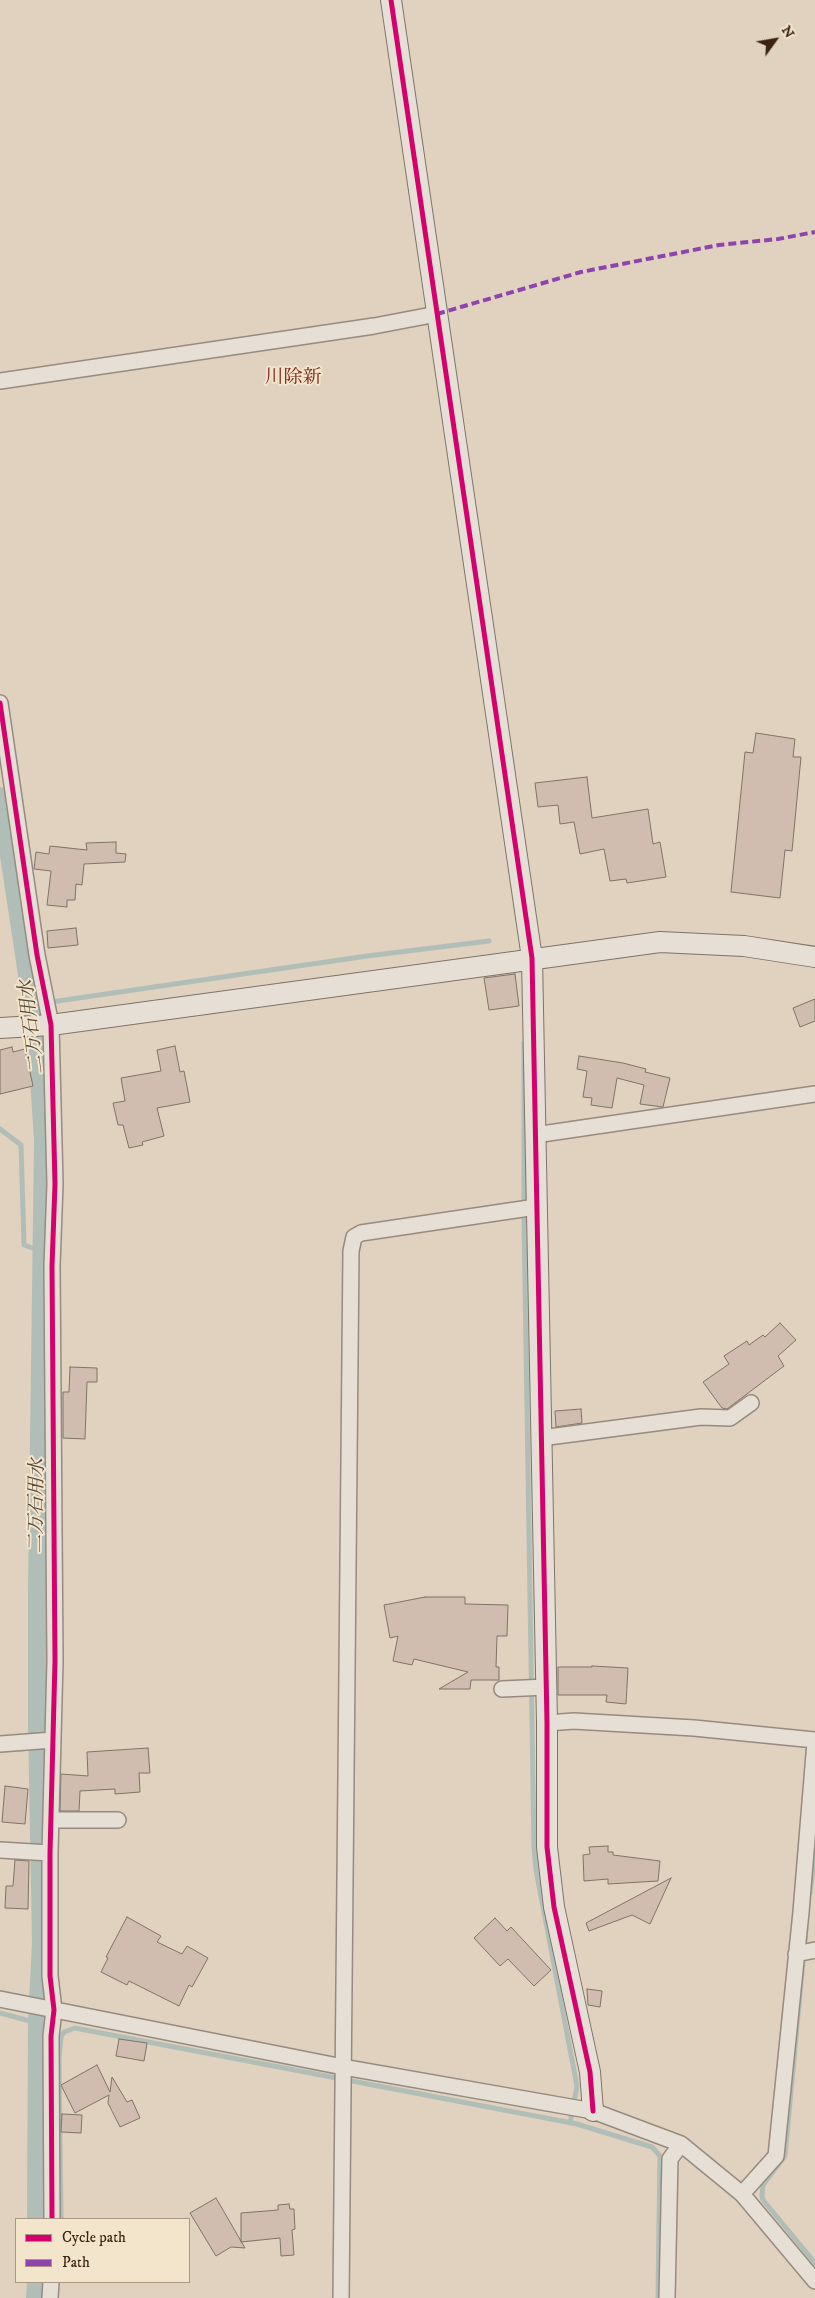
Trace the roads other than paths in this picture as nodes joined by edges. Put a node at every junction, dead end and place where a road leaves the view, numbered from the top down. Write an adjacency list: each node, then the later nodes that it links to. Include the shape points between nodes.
1 (391, 0): 2 (street)
2 (437, 314): 3 (street); 6 (street)
3 (0, 381)
4 (0, 703): 7 (street, via 37,955)
5 (815, 957): 6 (street, via 744,946 660,942)
6 (532, 958): 7 (street); 10 (street)
7 (51, 1025): 8 (street); 17 (street, via 55,1184 52,1266)
8 (0, 1028)
9 (815, 1094): 10 (street)
10 (536, 1135): 11 (street)
11 (536, 1207): 13 (street); 28 (street, via 361,1232 354,1237 351,1251)
12 (752, 1403): 13 (street, via 730,1418 701,1417)
13 (541, 1438): 14 (street)
14 (547, 1687): 15 (street); 16 (street)
15 (502, 1689)
16 (548, 1723): 18 (street, via 574,1721 694,1728); 29 (street, via 547,1847 554,1907 590,2072)
17 (53, 1740): 19 (street); 20 (street)
18 (815, 1741): 25 (street)
19 (0, 1744)
20 (51, 1820): 21 (street); 23 (street)
21 (118, 1820)
22 (0, 1850): 23 (street)
23 (50, 1853): 27 (street, via 50,1976)
24 (815, 1950): 25 (street)
25 (796, 1954): 31 (street, via 776,2156)
26 (0, 1999): 27 (street)
27 (54, 2010): 28 (street); 32 (street, via 51,2036)
28 (343, 2067): 29 (street); 36 (street)
29 (593, 2111): 30 (street)
30 (681, 2144): 31 (street); 37 (street, via 670,2160)
31 (742, 2194): 33 (street)
32 (52, 2218)
33 (815, 2281)
34 (50, 2283): 35 (street)
35 (50, 2298)
36 (341, 2298)
37 (667, 2298)

